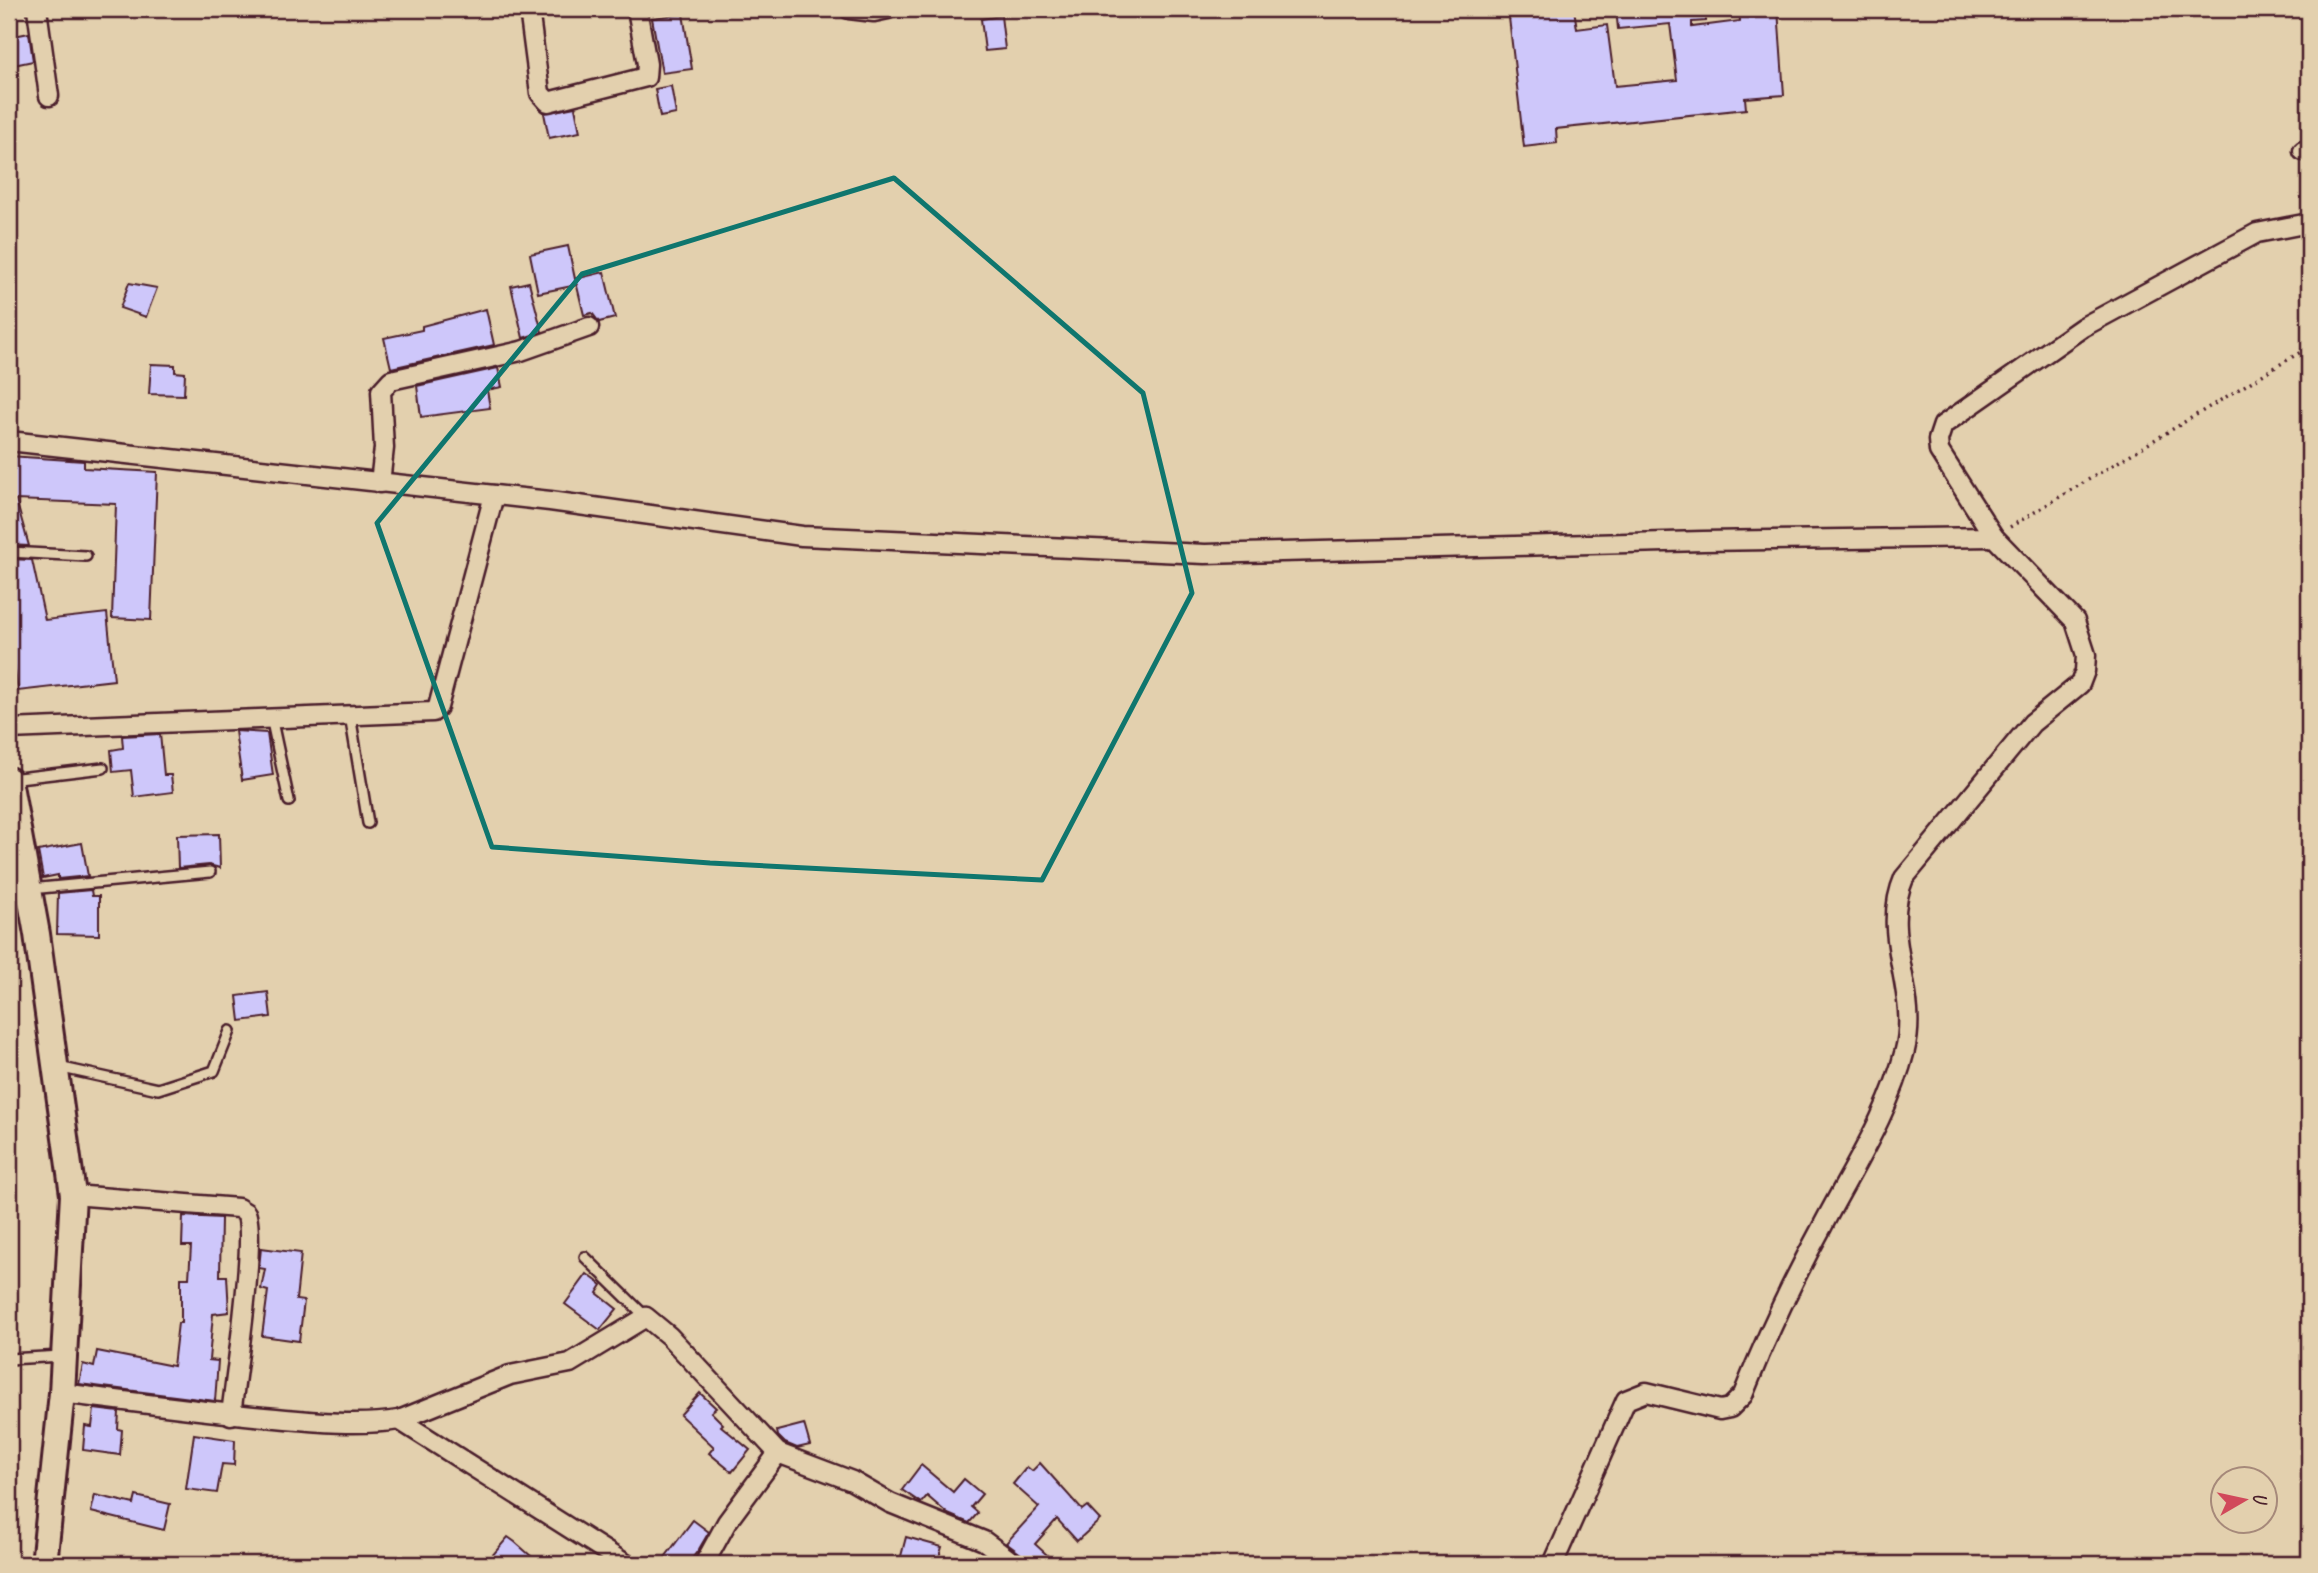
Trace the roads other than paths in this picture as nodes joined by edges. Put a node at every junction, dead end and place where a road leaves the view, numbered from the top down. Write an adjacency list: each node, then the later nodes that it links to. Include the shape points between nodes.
1 (37, 9): 6 (street)
2 (529, 9): 3 (street, via 540,93 548,102 646,77)
3 (637, 9)
4 (849, 9): 5 (street)
5 (888, 9)
6 (49, 96)
7 (2309, 223): 12 (street, via 2257,233 2083,327 1943,425 1939,451)
8 (589, 327): 10 (street, via 521,351 391,380 381,391 384,448)
9 (9, 441): 10 (street)
10 (380, 483): 11 (street)
11 (494, 495): 12 (street, via 802,536 1205,554); 15 (street, via 438,707 425,713)
12 (1994, 537): 39 (street, via 2075,621 2086,655 2080,684 2032,723 1904,878 1894,906 1893,927 1908,1003 1905,1048 1875,1129 1820,1230 1744,1395 1730,1408 1720,1410 1646,1392 1626,1400)
13 (9, 552): 14 (lane)
14 (86, 556)
15 (349, 713): 16 (street); 21 (lane)
16 (271, 717): 17 (street); 20 (lane)
17 (9, 729)
18 (103, 768): 19 (lane)
19 (9, 779): 23 (street)
20 (289, 801)
21 (368, 823)
22 (209, 872): 23 (lane)
23 (29, 889): 25 (street)
24 (230, 1031): 25 (lane, via 215,1071 168,1088)
25 (56, 1067): 26 (street)
26 (73, 1195): 29 (street); 32 (street, via 237,1208 246,1213 246,1274)
27 (586, 1257): 28 (lane)
28 (646, 1317): 33 (street, via 570,1363 510,1375); 34 (street)
29 (64, 1356): 30 (lane); 31 (street)
30 (9, 1359)
31 (62, 1392): 32 (street); 35 (street)
32 (231, 1415): 33 (street, via 329,1423)
33 (399, 1420): 36 (street)
34 (778, 1453): 37 (street, via 727,1522); 38 (street, via 984,1541)
35 (44, 1564)
36 (626, 1564)
37 (705, 1564)
38 (1015, 1564)
39 (1553, 1564)

